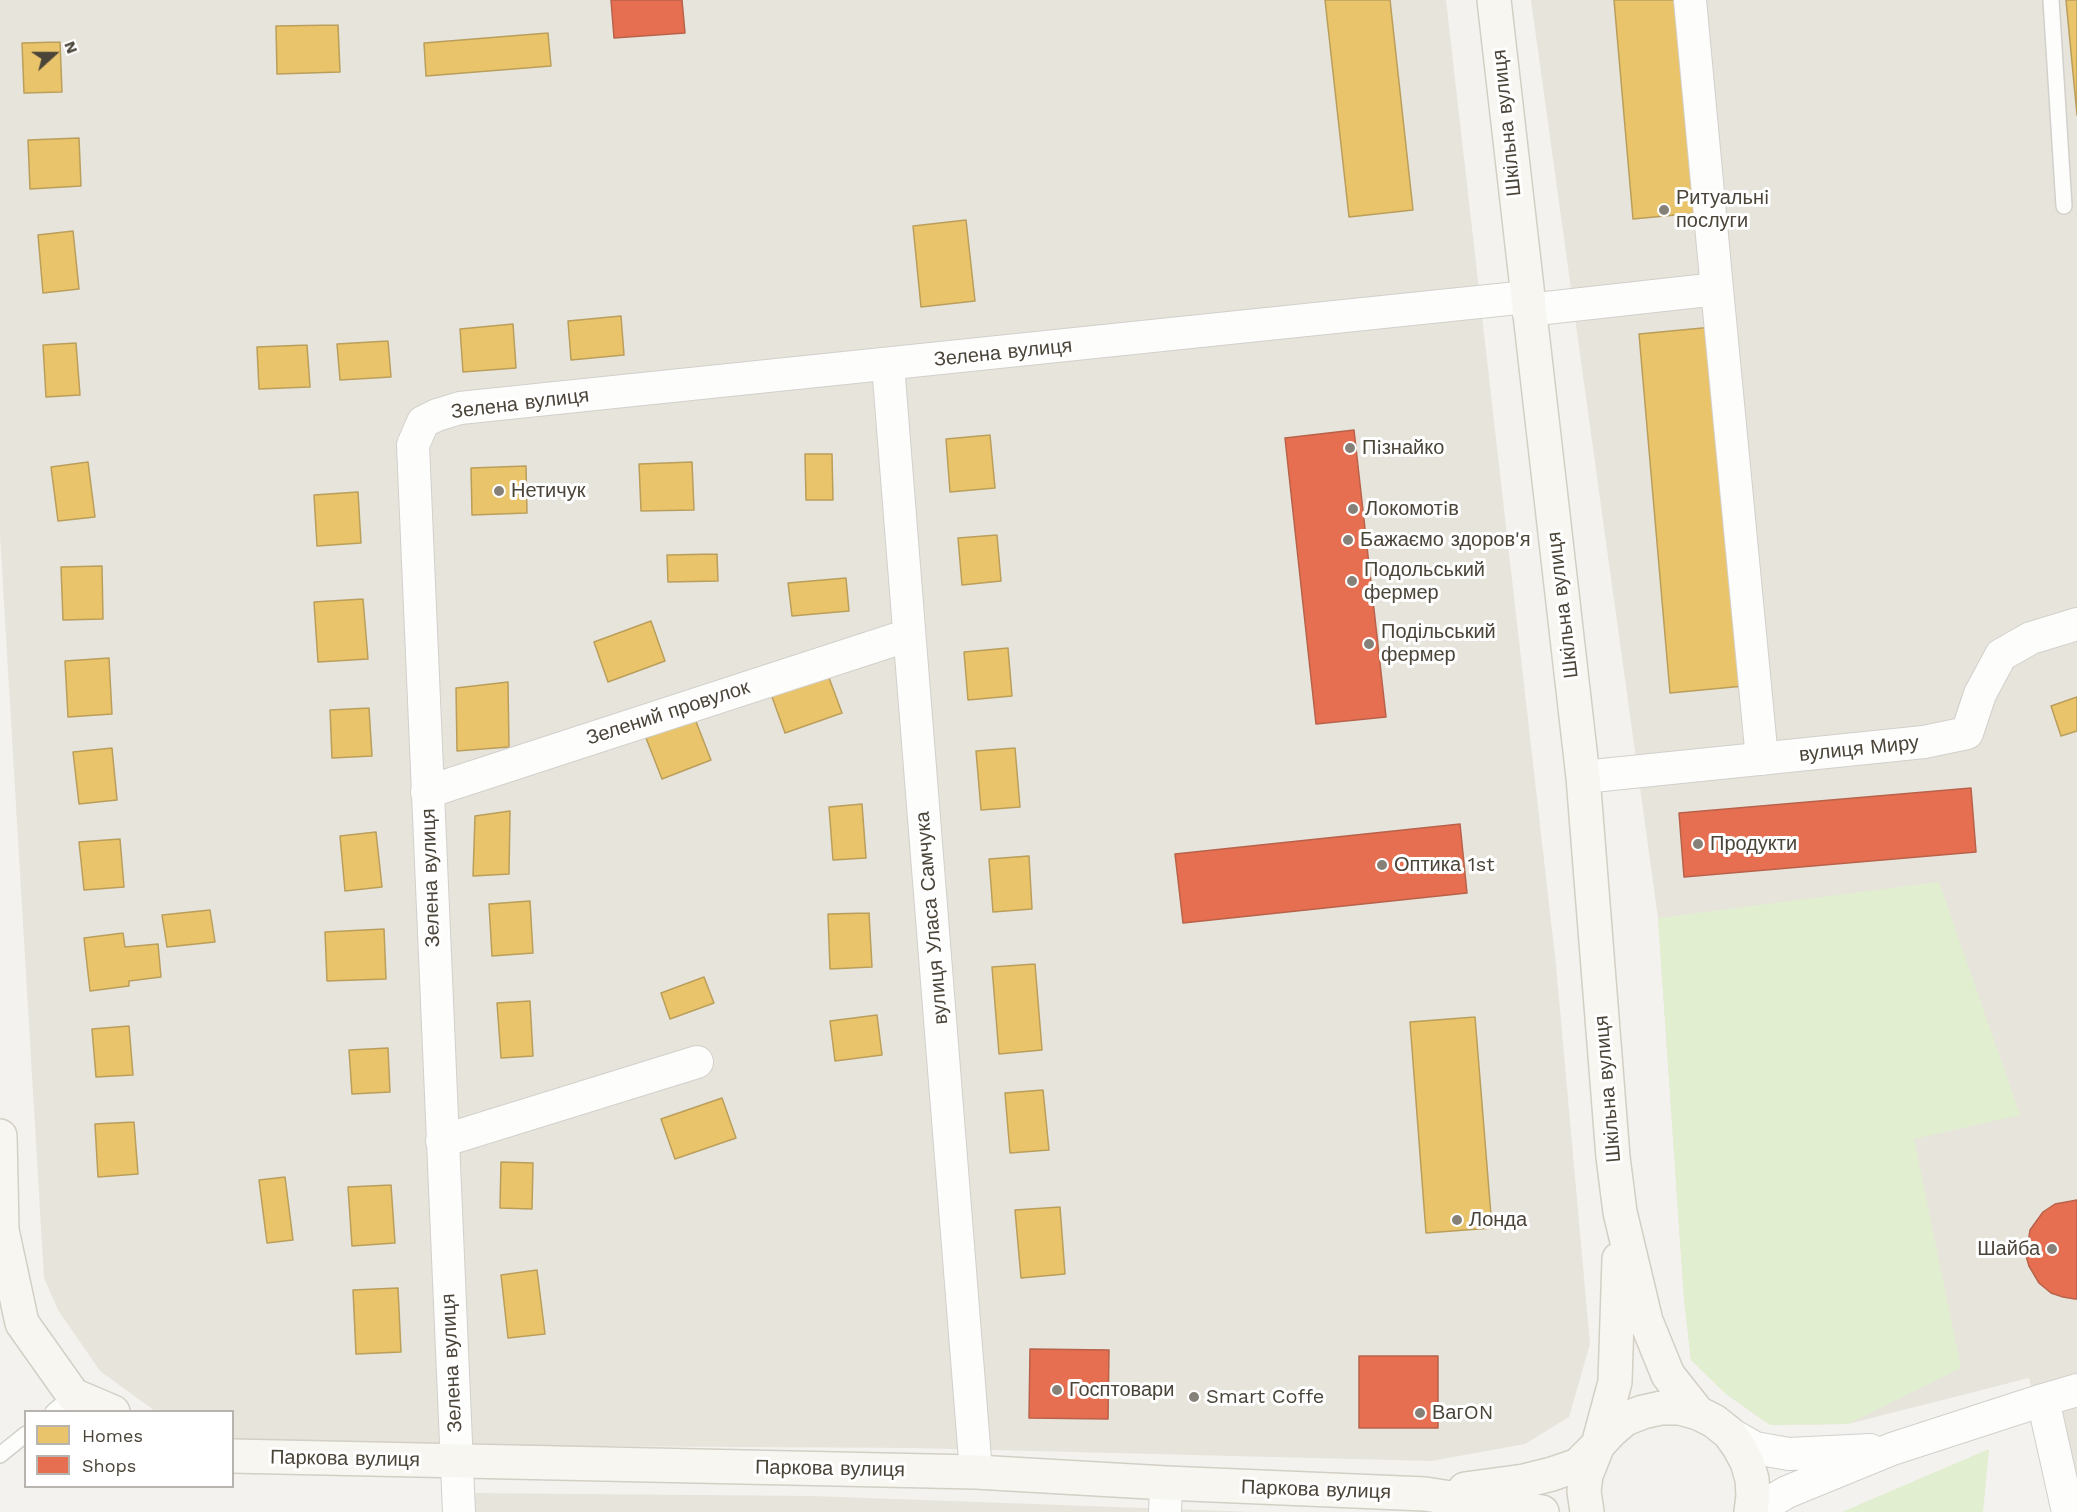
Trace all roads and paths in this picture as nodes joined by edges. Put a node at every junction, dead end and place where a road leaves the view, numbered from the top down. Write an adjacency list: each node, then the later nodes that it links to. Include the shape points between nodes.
1 (1494, 0): 6 (main road, Шкільна вулиця)
2 (1690, 0): 5 (street)
3 (2051, 0): 4 (lane)
4 (2064, 206)
5 (1718, 289): 6 (street, Зелена вулиця); 10 (street)
6 (1528, 303): 7 (street, Зелена вулиця); 11 (main road, Шкільна вулиця)
7 (888, 365): 9 (street, вулиця Уласа Самчука); 12 (street, Зелена вулиця, via 460,408 423,422 413,445)
8 (2077, 624): 10 (street, вулиця Миру, via 2031,638 2001,655 1980,694 1967,733 1924,742)
9 (909, 635): 12 (street, Зелений провулок); 29 (street, вулиця Уласа Самчука)
10 (1762, 759): 11 (street, вулиця Миру)
11 (1583, 777): 16 (main road, Шкільна вулиця)
12 (427, 792): 15 (street, Зелена вулиця)
13 (697, 1062): 15 (street)
14 (0, 1136): 19 (main road, via 2,1230 22,1323)
15 (442, 1141): 28 (street, Зелена вулиця)
16 (1620, 1212): 21 (main road, Шкільна вулиця, via 1646,1321 1668,1375); 24 (main road, Шкільна вулиця, via 1615,1382)
17 (2077, 1389): 18 (street)
18 (2043, 1400): 25 (street); 36 (street)
19 (63, 1403): 20 (main road)
20 (102, 1410)
21 (1698, 1413): 22 (main road); 24 (main road, Паркова вулиця, via 1680,1408 1643,1412 1618,1425)
22 (1729, 1433): 25 (street, via 1755,1449 1789,1454); 35 (main road, via 1747,1462 1752,1479)
23 (24, 1436): 26 (lane)
24 (1598, 1445): 30 (main road, Паркова вулиця, via 1578,1465 1552,1474); 34 (main road, Шкільна вулиця, via 1586,1475)
25 (1892, 1449): 35 (street, via 1787,1492)
26 (0, 1455)
27 (234, 1456): 28 (main road, Паркова вулиця)
28 (457, 1461): 29 (main road, Паркова вулиця); 32 (street, Зелена вулиця)
29 (976, 1472): 31 (main road, Паркова вулиця)
30 (1425, 1494): 31 (main road, Паркова вулиця); 33 (main road, Паркова вулиця)
31 (1166, 1498)
32 (459, 1512)
33 (1542, 1512)
34 (1587, 1512)
35 (1752, 1512)
36 (2068, 1512)

